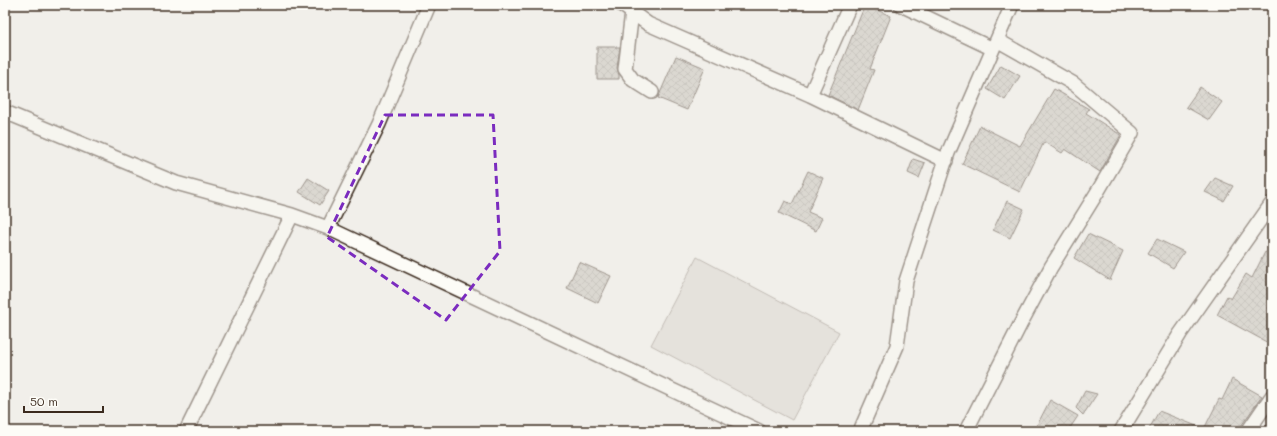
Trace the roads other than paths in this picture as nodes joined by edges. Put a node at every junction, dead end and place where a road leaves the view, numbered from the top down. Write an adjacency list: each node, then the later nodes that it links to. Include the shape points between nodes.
1 (429, 5): 13 (street, via 379,124)
2 (850, 5): 8 (street)
3 (901, 5): 6 (street)
4 (1012, 5): 6 (street)
5 (627, 8): 7 (street, via 625,69 633,80); 8 (street, via 648,24)
6 (995, 45): 10 (street); 18 (street, via 1074,84 1132,133 1051,267)
7 (652, 92)
8 (810, 95): 10 (street)
9 (5, 112): 12 (street, via 176,183)
10 (946, 161): 17 (street, via 906,281 897,346)
11 (1272, 203): 19 (street, via 1180,334)
12 (292, 215): 13 (street); 15 (street)
13 (328, 228): 16 (street)
14 (1272, 396): 20 (street)
15 (186, 431)
16 (759, 431)
17 (860, 431)
18 (966, 431)
19 (1121, 431)
20 (1248, 431)

